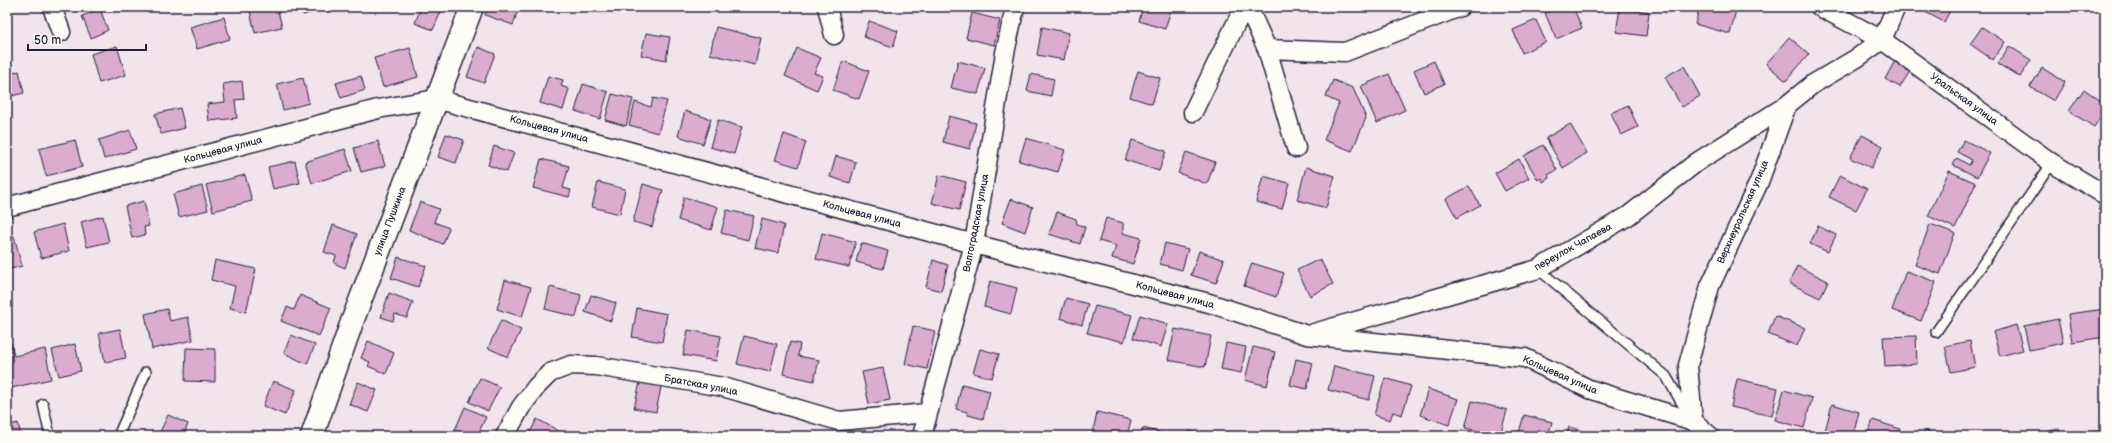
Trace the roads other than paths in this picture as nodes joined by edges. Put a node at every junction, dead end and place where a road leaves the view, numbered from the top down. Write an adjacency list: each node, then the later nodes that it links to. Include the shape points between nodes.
1 (52, 7): 10 (street)
2 (472, 7): 14 (street, улица Пушкина)
3 (827, 7): 11 (street)
4 (1015, 7): 21 (street, Волгоградская улица)
5 (1244, 7): 16 (street)
6 (1248, 7): 13 (street)
7 (1460, 7): 13 (street, via 1345,52)
8 (1820, 7): 12 (street, Уральская улица)
9 (1896, 7): 12 (street)
10 (61, 32)
11 (834, 35)
12 (1882, 40): 15 (street, via 1813,84); 18 (street, Уральская улица)
13 (1267, 49): 17 (street)
14 (436, 99): 20 (street, Кольцевая улица, via 378,109); 21 (street, Кольцевая улица); 31 (street, улица Пушкина)
15 (1787, 105): 22 (street, переулок Чапаева, via 1697,162 1628,216); 28 (street, Верхнеуральская улица, via 1759,182 1710,286 1688,365)
16 (1193, 112)
17 (1296, 148)
18 (2052, 163): 19 (street, Уральская улица); 23 (lane)
19 (2105, 196)
20 (7, 207)
21 (974, 244): 24 (street, Кольцевая улица, via 1209,303); 27 (street, Волгоградская улица)
22 (1538, 269): 24 (street, переулок Чапаева); 28 (lane, via 1666,376)
23 (1936, 332)
24 (1307, 335): 28 (street, Кольцевая улица, via 1525,358 1589,390)
25 (146, 372): 30 (lane)
26 (42, 404): 29 (lane)
27 (927, 413): 32 (street, Братская улица, via 839,420 723,387 596,366 571,365 550,372 541,381 521,407); 33 (street, Волгоградская улица)
28 (1693, 421): 34 (street, Кольцевая улица)
29 (50, 436)
30 (118, 436)
31 (312, 436)
32 (505, 436)
33 (922, 436)
34 (1710, 436)

